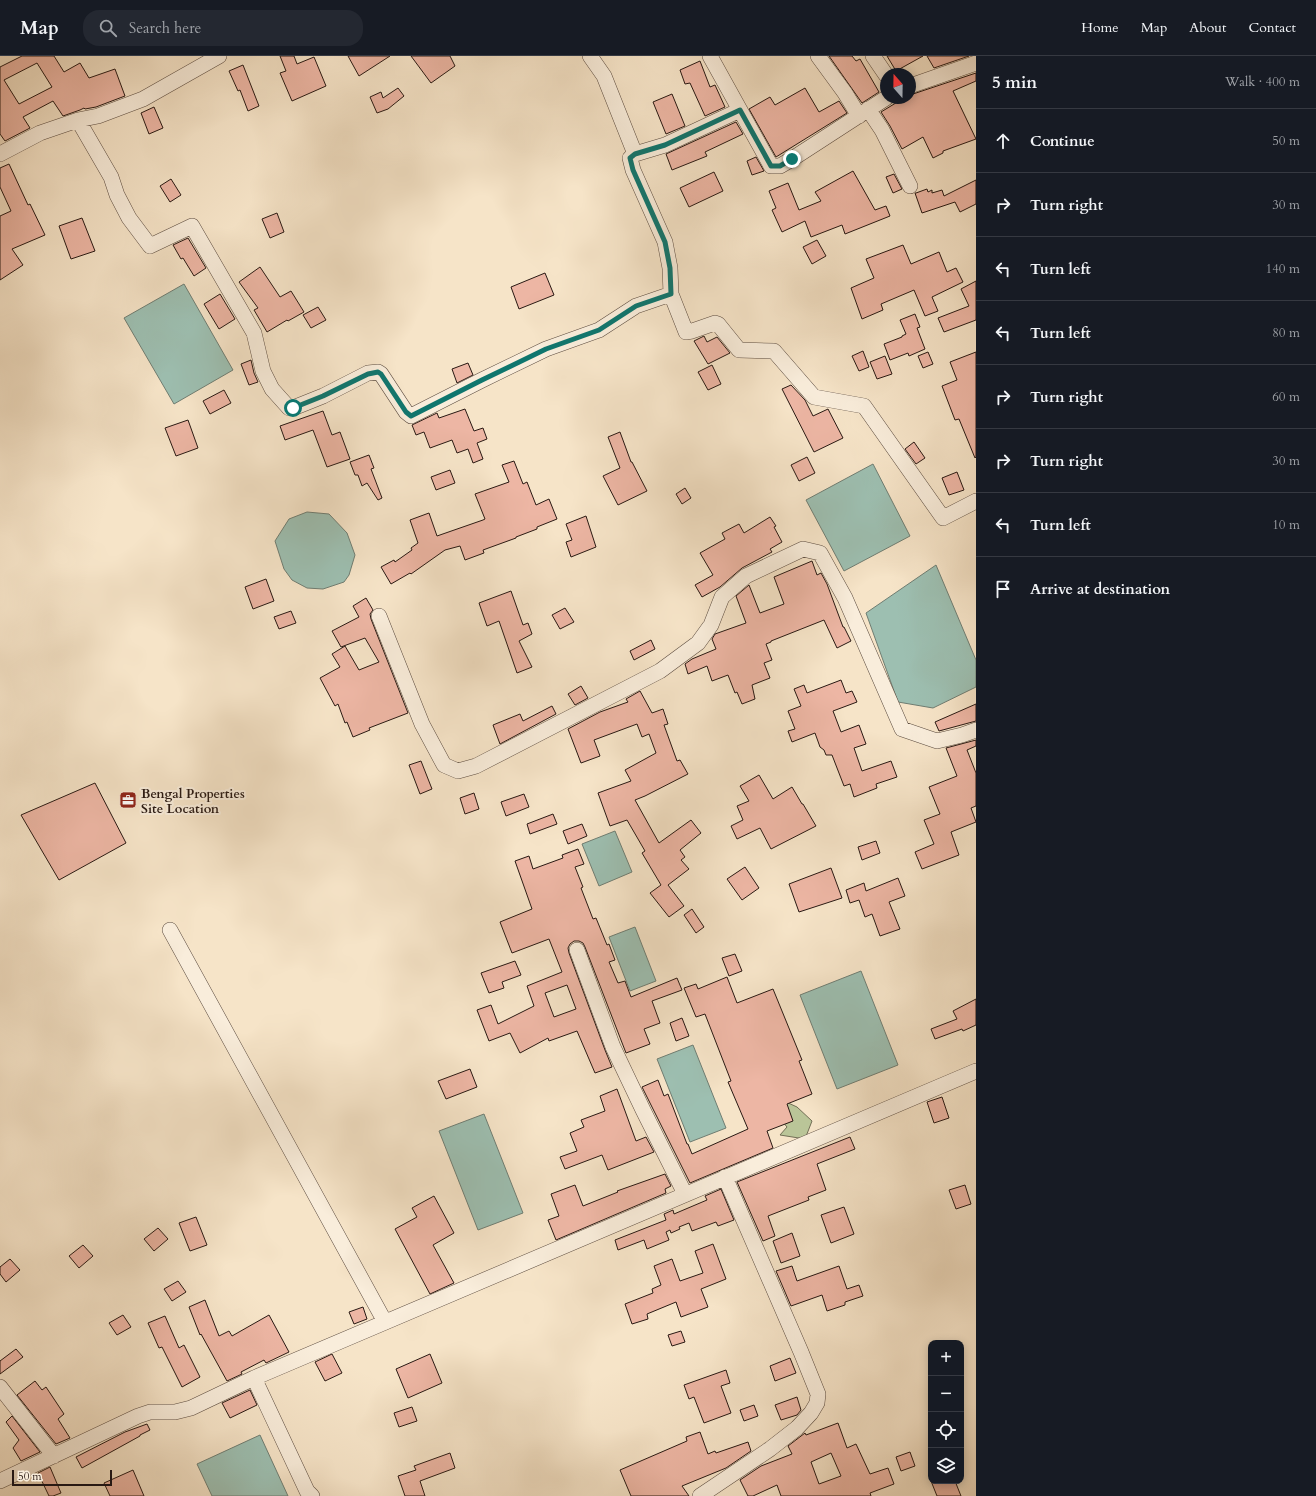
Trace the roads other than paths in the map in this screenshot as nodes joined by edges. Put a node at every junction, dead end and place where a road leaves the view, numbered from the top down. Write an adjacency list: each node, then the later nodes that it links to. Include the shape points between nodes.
1 (219, 56): 12 (street, via 143,99 98,116)
2 (590, 56): 14 (street, via 604,76)
3 (710, 56): 10 (street)
4 (818, 56): 11 (street, via 845,93)
5 (873, 56): 7 (street)
6 (976, 63): 8 (street)
7 (881, 68)
8 (916, 84)
9 (880, 102): 11 (street)
10 (740, 110): 11 (street, via 771,166 780,166 792,159); 14 (street, via 665,145)
11 (863, 112): 15 (street, via 882,130)
12 (78, 120): 13 (street, via 40,133); 16 (street, via 111,177 129,218 150,246 192,226 254,333 263,371 272,389 289,408 378,372 411,416 546,349 599,330 636,306)
13 (0, 154)
14 (635, 154): 16 (street, via 630,158 633,170 665,242)
15 (910, 186)
16 (671, 294): 17 (street, via 686,332 718,324 739,350 774,351 814,397 864,406 943,518)
17 (976, 501)
18 (379, 616): 19 (street, via 422,724 444,765 458,771 476,766 660,671 698,643 711,625 722,597 746,576 803,549 820,553 845,598 902,729 937,741)
19 (976, 730)
20 (170, 930): 25 (street)
21 (577, 950): 24 (street, via 613,1047)
22 (976, 1070): 23 (street)
23 (725, 1177): 24 (street); 31 (street, via 818,1394 817,1403 811,1413 797,1428)
24 (685, 1194): 25 (street)
25 (385, 1322): 26 (street)
26 (254, 1378): 28 (street, via 191,1408 175,1412 150,1412 138,1416); 30 (street, via 300,1477)
27 (0, 1387): 28 (street)
28 (54, 1456): 29 (street)
29 (0, 1481)
30 (312, 1496)
31 (700, 1496)

